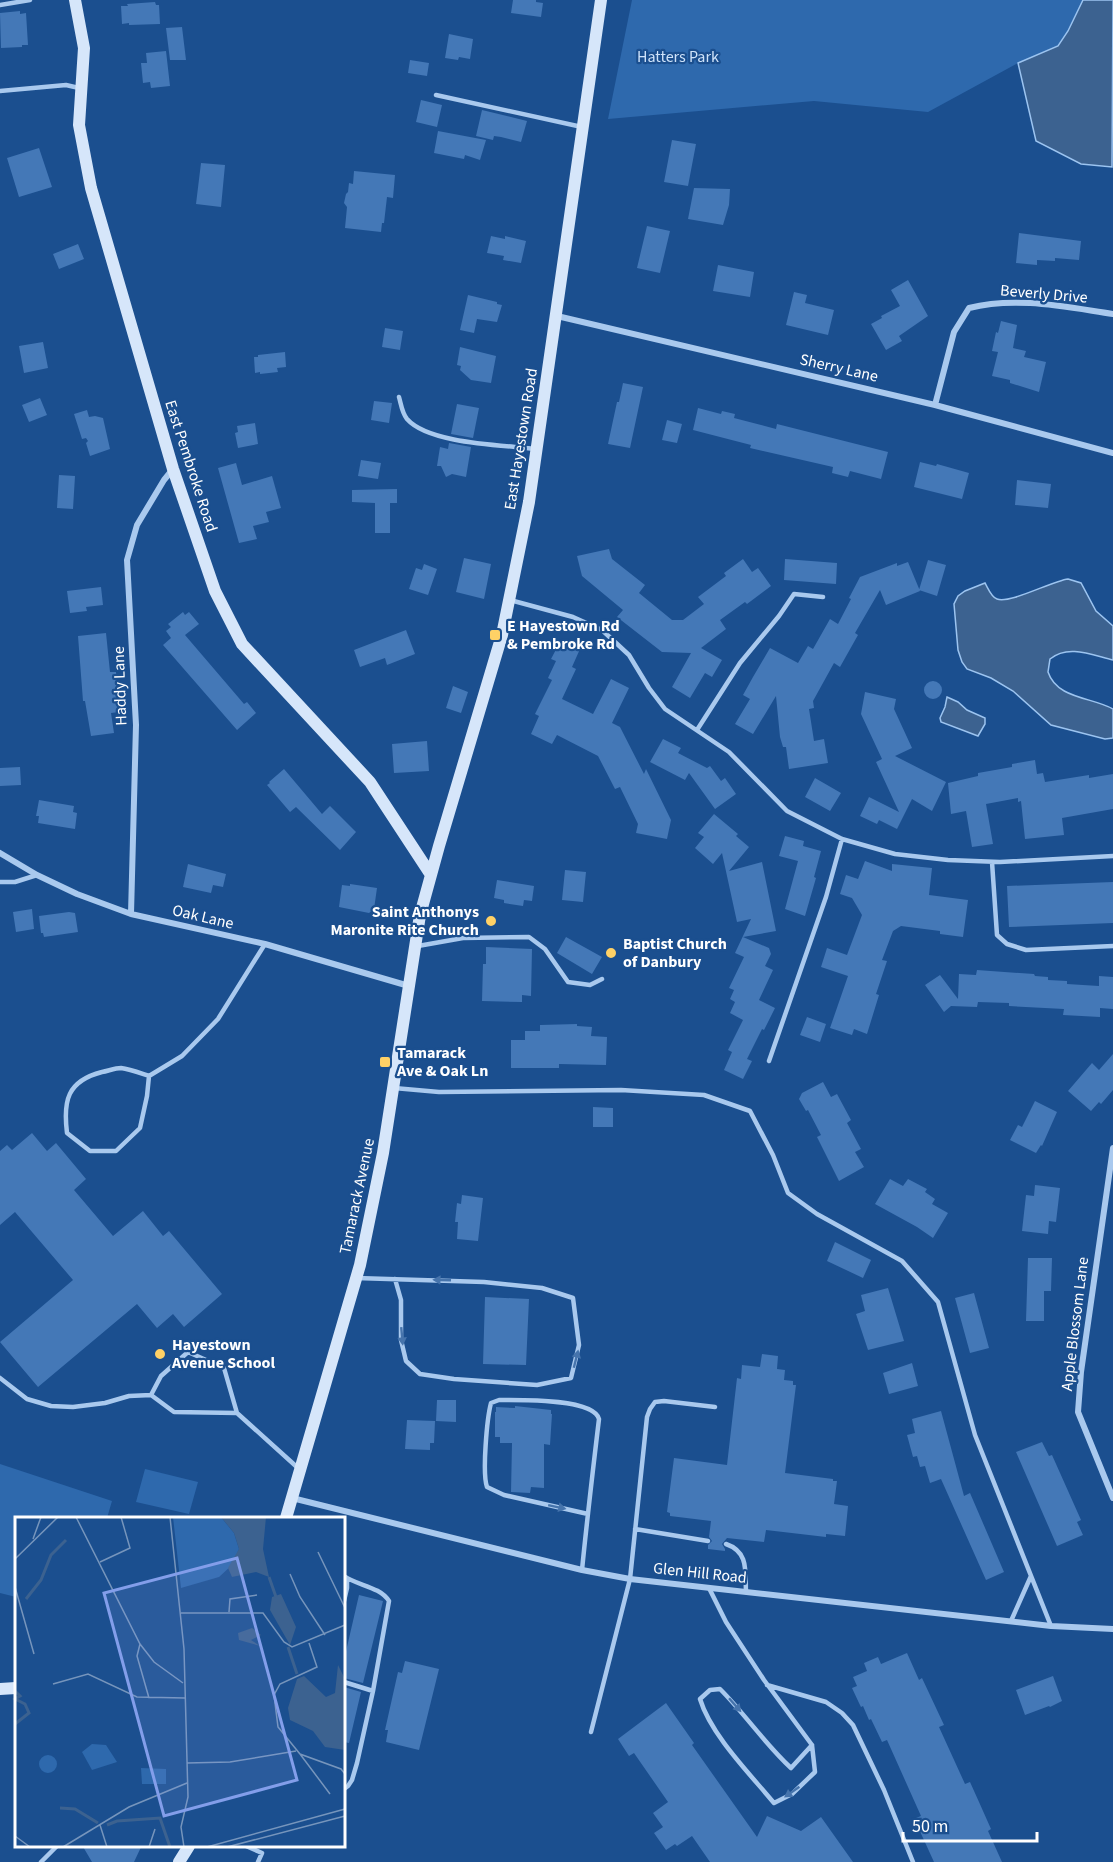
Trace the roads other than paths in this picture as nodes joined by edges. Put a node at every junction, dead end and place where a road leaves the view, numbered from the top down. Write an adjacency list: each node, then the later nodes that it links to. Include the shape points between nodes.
1 (30, 0): 4 (lane)
2 (75, 0): 5 (street, East Pembroke Road, via 84,48)
3 (601, 0): 8 (street, East Hayestown Road)
4 (0, 5)
5 (81, 89): 6 (lane, via 66,85); 15 (street, East Pembroke Road, via 79,125 91,188)
6 (0, 91)
7 (436, 95): 8 (lane)
8 (582, 127): 10 (street, East Hayestown Road)
9 (1113, 314): 12 (street, Beverly Drive, via 1030,303 989,303 969,308 954,333)
10 (557, 316): 12 (street, Sherry Lane); 13 (street, East Hayestown Road)
11 (399, 397): 13 (lane, via 405,417 416,427 443,438)
12 (935, 405): 14 (street, Sherry Lane)
13 (537, 449): 17 (street, East Hayestown Road)
14 (1113, 453)
15 (173, 469): 23 (street, East Pembroke Road, via 215,591 242,644 370,782); 26 (street, Haddy Lane, via 137,525 128,560 136,725)
16 (823, 597): 18 (lane, via 795,594 740,663)
17 (510, 600): 18 (lane, via 573,617 602,630 629,655 664,709); 23 (street, East Hayestown Road)
18 (697, 730): 19 (lane, via 729,752 788,812)
19 (842, 839): 22 (lane, via 895,854); 32 (lane)
20 (0, 853): 24 (street, Oak Lane)
21 (1113, 856): 22 (lane)
22 (992, 862): 28 (lane, via 997,935 1007,944 1026,950)
23 (431, 874): 29 (street, Tamarack Avenue)
24 (37, 875): 25 (lane); 26 (street, Oak Lane)
25 (0, 882)
26 (131, 914): 27 (street, Oak Lane)
27 (265, 944): 31 (street, Oak Lane); 33 (lane, via 218,1019 182,1056)
28 (1113, 946)
29 (415, 947): 30 (lane, via 463,938 529,937 545,949 568,982 590,985); 31 (street, Tamarack Avenue)
30 (602, 979)
31 (409, 986): 34 (street, Tamarack Avenue)
32 (769, 1061)
33 (149, 1076): 33 (lane, via 119,1068 94,1074 76,1084 67,1097 64,1113 67,1133 90,1151 116,1151 140,1128)
34 (394, 1088): 36 (street, Tamarack Avenue); 51 (lane, via 439,1092 621,1090 704,1095 750,1111 788,1192 817,1214 902,1261 938,1302 975,1435)
35 (1113, 1148): 44 (street, Apple Blossom Lane, via 1078,1412)
36 (356, 1278): 37 (lane); 42 (street, Tamarack Avenue)
37 (395, 1279): 37 (lane, one-way to 37, via 401,1300 401,1340 406,1361 420,1374 537,1385 571,1378 579,1345 573,1298 542,1288)
38 (0, 1378): 39 (lane, via 27,1399 51,1406 73,1407 129,1395)
39 (151, 1395): 41 (lane, via 174,1412); 41 (lane, via 161,1376 188,1352 224,1368)
40 (715, 1407): 47 (lane, via 664,1401 655,1402 650,1409)
41 (237, 1413): 42 (lane)
42 (300, 1470): 43 (street, Tamarack Avenue)
43 (291, 1498): 46 (street, Tamarack Avenue); 50 (street, Glen Hill Road)
44 (1113, 1498)
45 (588, 1514): 45 (lane, one-way to 45, via 597,1413 566,1403 491,1403 487,1487 504,1495); 50 (lane)
46 (286, 1517)
47 (635, 1529): 48 (lane); 53 (lane)
48 (708, 1541)
49 (726, 1544): 55 (lane, via 743,1558)
50 (582, 1570): 53 (street, Glen Hill Road)
51 (1031, 1576): 57 (lane); 58 (lane)
52 (345, 1577): 56 (lane); 64 (lane, via 379,1591 389,1601)
53 (630, 1579): 54 (street, Glen Hill Road); 65 (lane)
54 (709, 1588): 55 (street, Glen Hill Road); 61 (lane, via 726,1622)
55 (746, 1592): 57 (street, Glen Hill Road)
56 (345, 1596)
57 (1011, 1622): 58 (street, Glen Hill Road)
58 (1051, 1626): 59 (street, Glen Hill Road)
59 (1113, 1629)
60 (345, 1682): 64 (lane)
61 (767, 1684): 66 (lane); 74 (lane, via 826,1702 853,1725)
62 (15, 1688): 63 (street)
63 (0, 1689)
64 (373, 1691): 67 (lane, via 357,1763)
65 (591, 1732)
66 (812, 1744): 66 (lane, one-way to 66, via 815,1772 792,1794 774,1803 734,1755 705,1714 700,1699 710,1690 720,1689 791,1768)
67 (345, 1788)
68 (55, 1847): 71 (lane)
69 (188, 1847): 72 (street)
70 (250, 1847): 73 (lane, via 261,1853)
71 (40, 1862)
72 (179, 1862)
73 (258, 1862)
74 (913, 1862)

